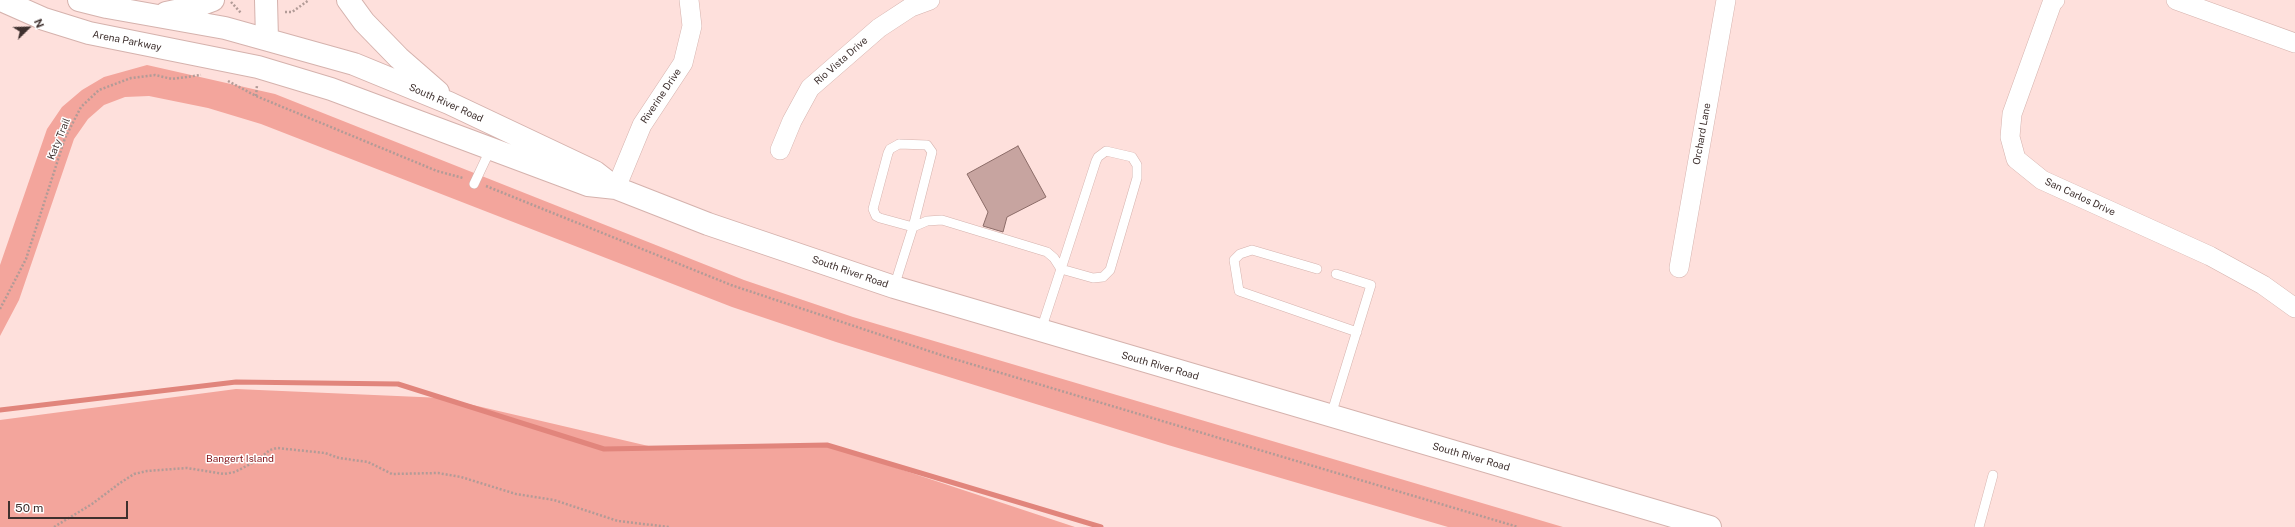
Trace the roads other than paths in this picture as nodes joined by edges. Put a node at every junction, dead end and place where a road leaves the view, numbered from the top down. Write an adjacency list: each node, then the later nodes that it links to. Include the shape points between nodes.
1 (79, 0): 11 (main road)
2 (213, 0): 11 (main road, via 194,7)
3 (266, 0): 12 (main road)
4 (348, 0): 15 (main road, via 364,22 399,58)
5 (688, 0): 19 (street, Riverine Drive, via 692,26 683,63 642,125)
6 (930, 0): 17 (street, Rio Vista Drive, via 911,8 879,28 810,88)
7 (1726, 0): 22 (street, Orchard Lane)
8 (2055, 0): 26 (street, San Carlos Drive, via 2012,114 2010,137 2016,159 2042,180 2210,256 2263,285)
9 (2176, 0): 13 (street)
10 (3, 1): 12 (main road, via 223,47 242,47); 14 (main road, Arena Parkway, via 44,19 89,33)
11 (154, 15): 12 (main road, via 225,28)
12 (267, 39): 15 (main road, South River Road, via 354,64); 16 (main road, via 296,63)
13 (2295, 43)
14 (258, 67): 16 (main road, South River Road)
15 (452, 105): 16 (main road, South River Road)
16 (494, 140): 18 (lane); 19 (main road, South River Road, via 595,172)
17 (780, 150)
18 (474, 184)
19 (616, 188): 25 (main road, South River Road, via 708,224)
20 (913, 227): 20 (lane, via 932,152 927,145 899,144 888,153 872,209 880,218); 21 (lane, via 928,221 942,220 1047,252); 25 (lane)
21 (1061, 268): 21 (lane, via 1098,157 1106,152 1113,152 1132,158 1137,166 1137,178 1110,270 1099,278); 27 (lane)
22 (1679, 268)
23 (1317, 269): 28 (lane, via 1252,250 1240,254 1234,260 1239,291)
24 (1336, 274): 28 (lane, via 1371,285)
25 (894, 287): 27 (main road, South River Road)
26 (2295, 308)
27 (1040, 331): 29 (main road, South River Road)
28 (1357, 332): 29 (lane)
29 (1331, 415): 31 (main road, South River Road)
30 (1993, 475): 32 (lane)
31 (1710, 527)
32 (1979, 527)

